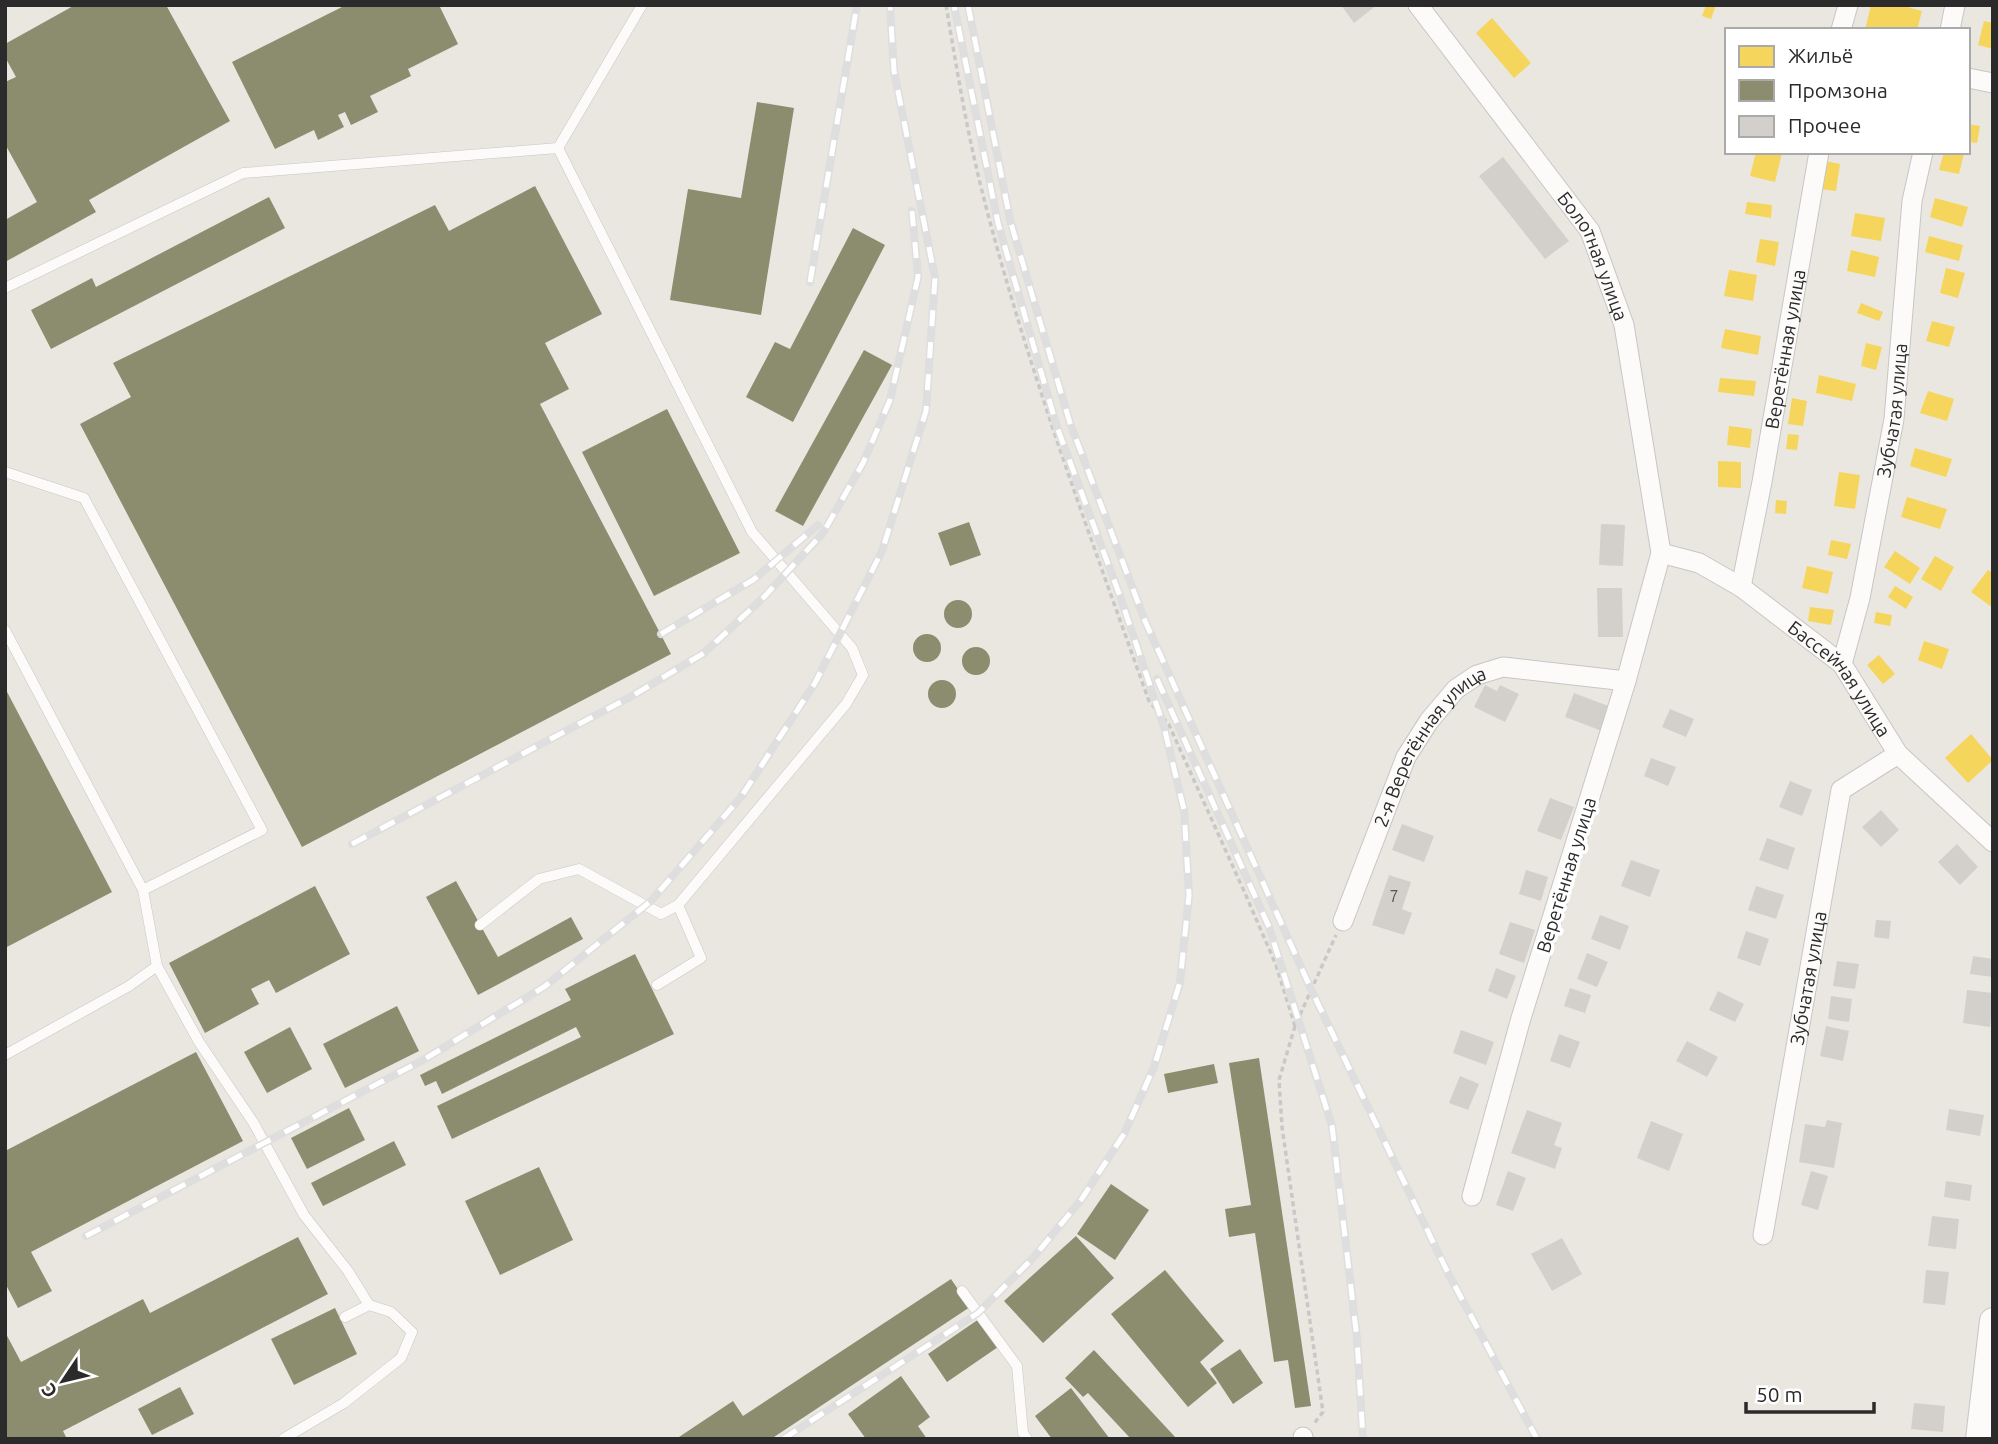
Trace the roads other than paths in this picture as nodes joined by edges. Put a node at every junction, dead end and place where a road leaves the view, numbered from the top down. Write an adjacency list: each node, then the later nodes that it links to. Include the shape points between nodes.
1 (642, 5): 9 (lane)
2 (1418, 5): 14 (street, Болотная улица, via 1590,231 1624,325)
3 (1848, 5): 5 (street)
4 (1955, 5): 6 (street)
5 (1842, 28)
6 (1950, 28)
7 (1970, 78): 8 (street)
8 (1993, 83)
9 (558, 148): 12 (lane, via 243,173); 22 (lane, via 752,532 852,648 863,675 846,704)
10 (1819, 154): 15 (street, Веретённая улица)
11 (1923, 154): 17 (street, Зубчатая улица, via 1912,201 1894,419 1860,598)
12 (5, 288)
13 (5, 472): 21 (lane, via 84,498 262,830)
14 (1661, 553): 15 (street, Бассейная улица, via 1699,563); 18 (street, Веретённая улица)
15 (1741, 587): 17 (street, Бассейная улица)
16 (5, 629): 21 (lane)
17 (1842, 664): 19 (street, Бассейная улица)
18 (1626, 681): 23 (street, 2-я Веретённая улица, via 1503,667 1477,675 1456,689 1406,757); 28 (street, Веретённая улица, via 1521,1018)
19 (1898, 754): 20 (street, Бассейная улица); 29 (street, Зубчатая улица, via 1841,790)
20 (1993, 842)
21 (143, 890): 25 (lane)
22 (678, 905): 24 (lane, via 661,914 579,869 539,880); 26 (lane, via 701,958)
23 (1343, 921)
24 (480, 925)
25 (157, 966): 27 (lane); 31 (lane, via 304,1215)
26 (657, 985)
27 (5, 1055)
28 (1472, 1196)
29 (1763, 1235)
30 (962, 1291): 35 (lane, via 1017,1366)
31 (369, 1305): 32 (lane); 34 (lane, via 391,1312 412,1332 401,1358 344,1403)
32 (345, 1317)
33 (1993, 1321): 36 (main road)
34 (283, 1439)
35 (1027, 1439)
36 (1979, 1439)

